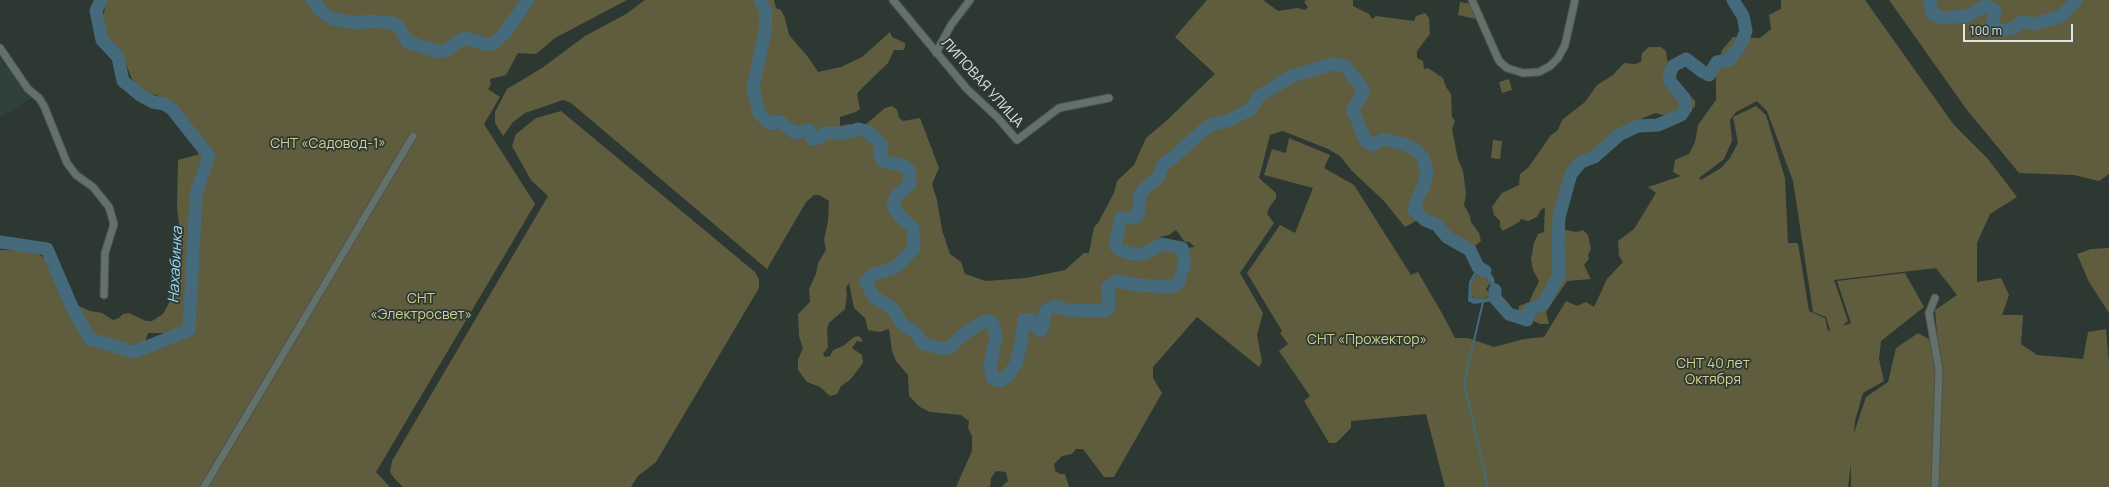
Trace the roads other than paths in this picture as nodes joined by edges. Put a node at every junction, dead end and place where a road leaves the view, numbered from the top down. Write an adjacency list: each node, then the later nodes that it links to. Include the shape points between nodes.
1 (893, 0): 6 (street, ЛИПОВАЯ УЛИЦА)
2 (970, 0): 6 (street, via 951,25)
3 (1472, 0): 4 (street, via 1499,61 1507,68 1522,73 1539,72 1558,58 1565,45)
4 (1575, 0)
5 (0, 48): 9 (street, via 28,89 44,106 67,163 110,207 114,224 105,253)
6 (936, 53): 7 (street, ЛИПОВАЯ УЛИЦА, via 1017,140 1059,108)
7 (1109, 98)
8 (414, 136): 11 (street)
9 (104, 296)
10 (1935, 298): 12 (street, via 1929,313 1939,370)
11 (204, 487)
12 (1935, 487)

